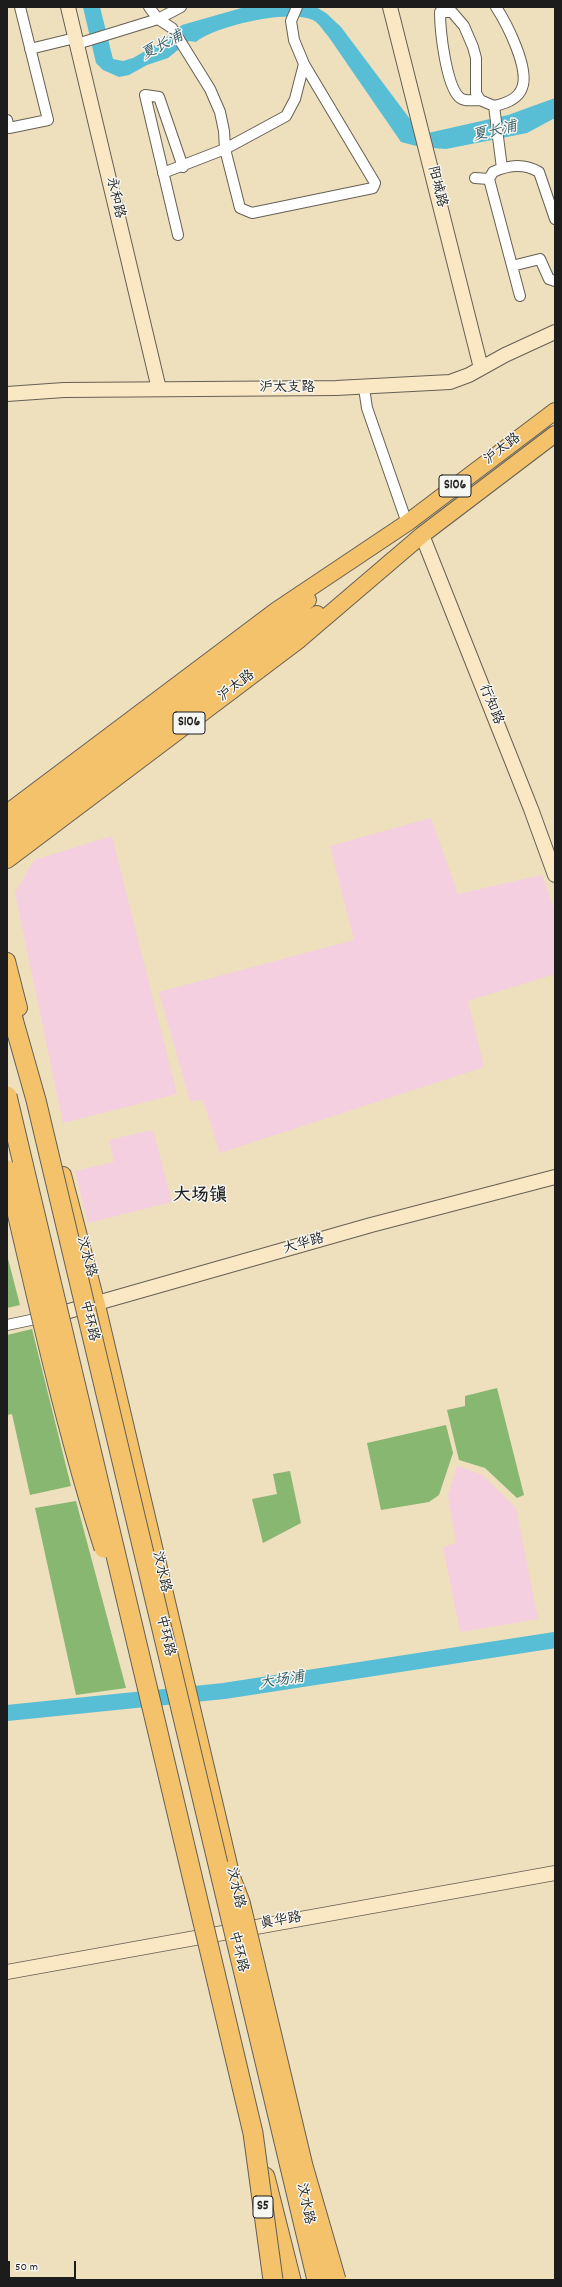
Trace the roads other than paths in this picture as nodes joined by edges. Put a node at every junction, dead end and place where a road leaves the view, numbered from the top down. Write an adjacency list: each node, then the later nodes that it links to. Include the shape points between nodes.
1 (20, 7): 11 (street)
2 (68, 7): 10 (street, 永和路)
3 (149, 7): 9 (street)
4 (181, 7): 9 (street)
5 (297, 7): 12 (street, via 290,21 294,40)
6 (390, 7): 28 (street, 阳城路)
7 (496, 7): 14 (street, via 510,32 524,79 521,90)
8 (440, 10): 13 (street, via 458,16 467,31 476,58 476,93); 13 (street, via 453,88 458,97 464,100)
9 (158, 18): 10 (street); 16 (street, via 172,28 210,89 220,112)
10 (81, 41): 11 (street); 30 (street, 永和路)
11 (30, 49): 15 (street, via 48,120 9,128)
12 (304, 64): 16 (street, via 295,99 286,116); 16 (street, via 375,183 373,188 252,213 240,208)
13 (480, 100): 14 (street)
14 (494, 110): 18 (street)
15 (7, 120)
16 (225, 149): 17 (street)
17 (183, 167): 19 (street); 19 (street, via 159,97 145,96)
18 (502, 168): 21 (street, via 493,172); 22 (street, via 524,166 539,172)
19 (163, 173): 23 (street)
20 (475, 178): 21 (street)
21 (489, 179): 24 (street)
22 (555, 219)
23 (178, 235)
24 (512, 266): 25 (street, via 540,259 549,279); 26 (street)
25 (555, 281)
26 (520, 296)
27 (555, 332): 28 (street, 沪太支路)
28 (481, 368): 29 (street, 沪太支路, via 450,382)
29 (364, 388): 30 (street, 沪太支路); 34 (street, via 367,408)
30 (159, 389): 31 (street, 沪太支路, via 64,390)
31 (7, 394)
32 (555, 411): 34 (main road, 沪太路 / S106)
33 (555, 434): 35 (main road, 沪太路 / S106)
34 (406, 522): 36 (main road, 沪太路 / S106)
35 (422, 535): 37 (main road, 沪太路 / S106); 42 (street, 行知路)
36 (354, 560): 38 (main road, 沪太路 / S106, via 277,610); 39 (main road, 沪太路 / S106, via 284,620)
37 (368, 582): 40 (main road, 沪太路 / S106, via 291,630); 41 (main road, 沪太路 / S106, via 299,640)
38 (7, 813)
39 (7, 829)
40 (7, 844)
41 (7, 860)
42 (555, 875)
43 (7, 961): 49 (main road, 汶水路)
44 (7, 993): 53 (highway, 中环路, bridge, via 38,1108)
45 (7, 1096): 52 (highway, 中环路, bridge)
46 (7, 1117): 50 (main road)
47 (7, 1170): 52 (highway, bridge, via 88,1498)
48 (555, 1177): 49 (street, 大华路, via 371,1225)
49 (97, 1304): 50 (street, 大华路); 55 (main road, 汶水路)
50 (55, 1315): 51 (street); 56 (main road, via 133,1667)
51 (7, 1326)
52 (148, 1687): 58 (highway, 中环路, bridge)
53 (207, 1816): 59 (highway, 中环路, bridge, via 226,1907); 63 (highway, bridge, via 240,1902 304,2166)
54 (555, 1873): 55 (street, 真华路)
55 (244, 1928): 56 (street, 真华路); 59 (main road, 汶水路)
56 (197, 1938): 57 (street, 真华路); 61 (main road)
57 (7, 1972)
58 (253, 2133): 60 (highway, S5, bridge); 62 (highway, 中环路, bridge)
59 (320, 2278)
60 (273, 2280)
61 (283, 2280)
62 (291, 2280)
63 (336, 2280)

